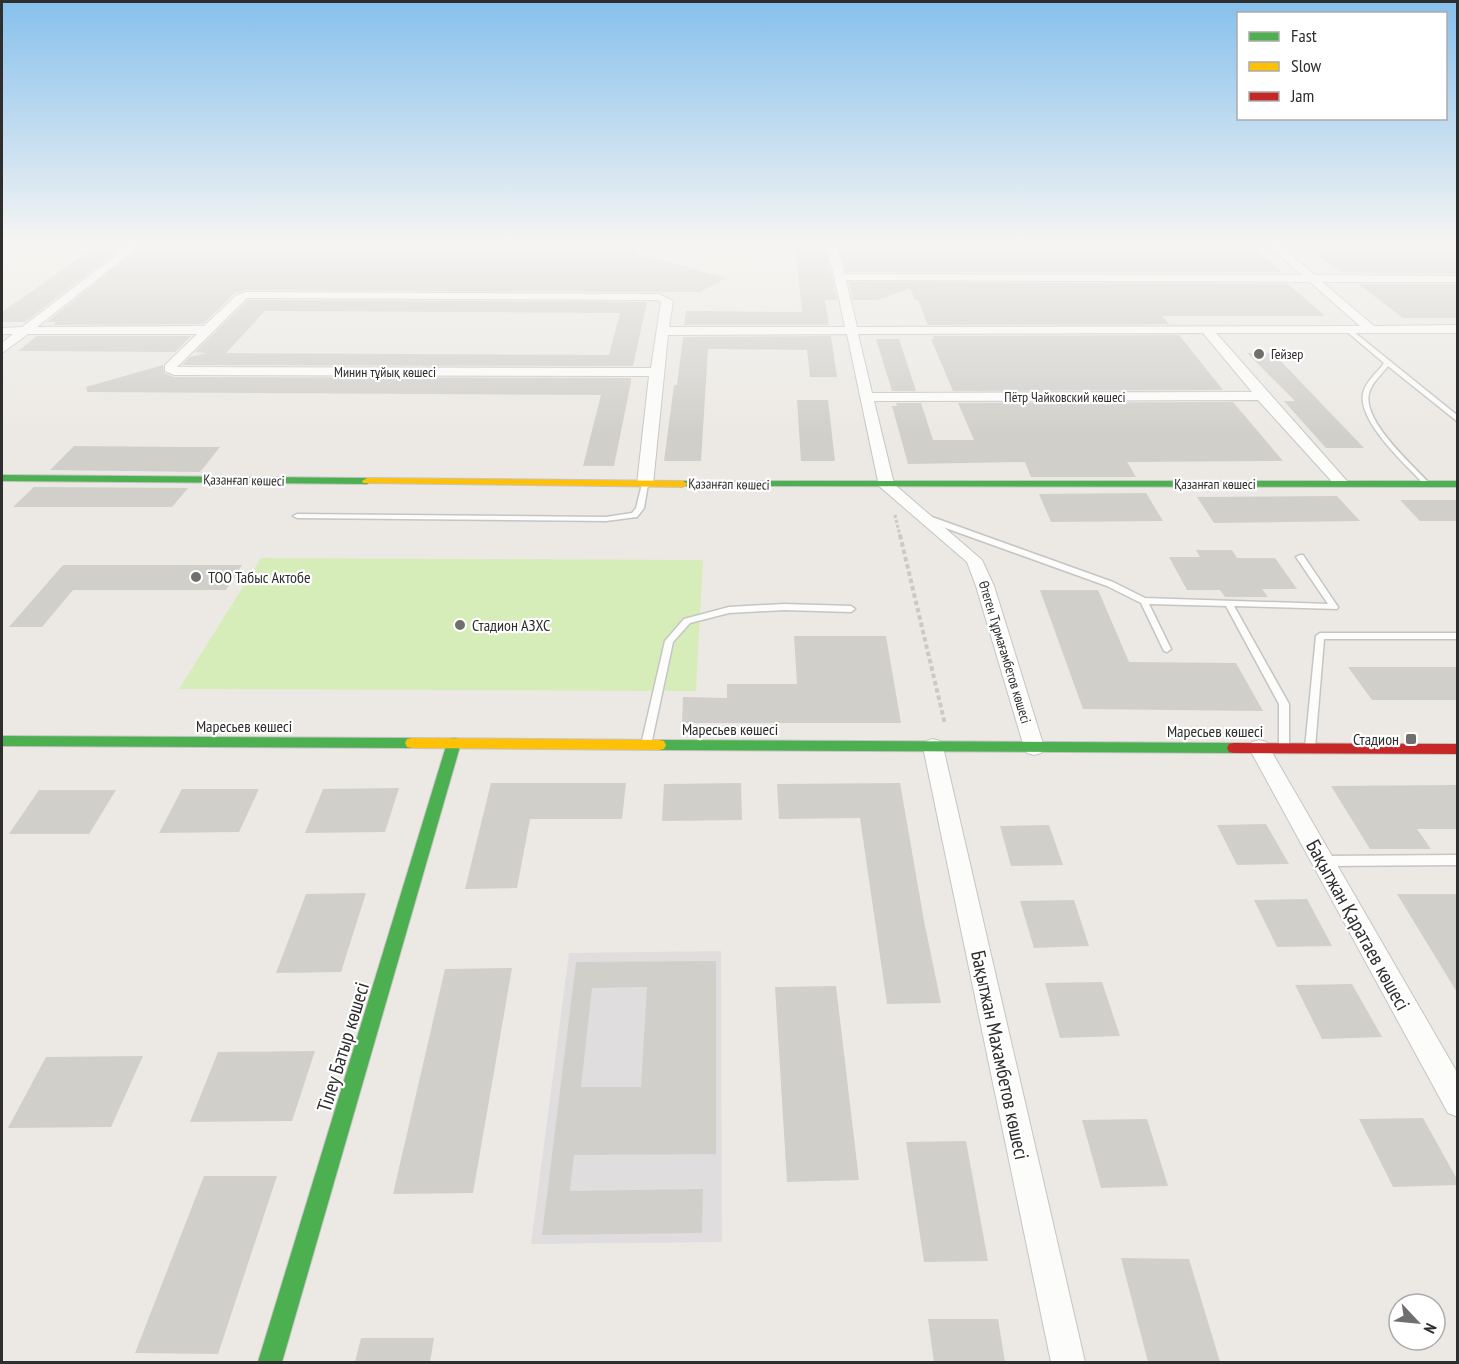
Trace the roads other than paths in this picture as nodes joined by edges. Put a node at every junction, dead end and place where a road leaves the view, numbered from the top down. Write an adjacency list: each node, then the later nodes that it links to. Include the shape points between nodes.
1 (56, 308): 9 (street)
2 (230, 308): 10 (street, Минин тұйық көшесі)
3 (666, 308): 14 (street, Минин тұйық көшесі)
4 (847, 308): 11 (street)
5 (1346, 308): 7 (street)
6 (1347, 329): 7 (street); 12 (street); 16 (lane)
7 (1371, 329): 8 (street)
8 (1458, 329)
9 (28, 330): 10 (street); 13 (street); 15 (street)
10 (207, 330): 17 (street, Минин тұйық көшесі, via 169,370)
11 (852, 330): 12 (street); 14 (street); 19 (street)
12 (1207, 330): 18 (street)
13 (2, 331)
14 (663, 331): 17 (street, Минин тұйық көшесі)
15 (2, 349)
16 (1387, 363): 20 (lane); 24 (lane, via 1366,392 1365,406 1387,441)
17 (656, 371): 23 (street, Минин тұйық көшесі)
18 (1262, 396): 19 (street, Пётр Чайковский көшесі); 22 (street)
19 (867, 397): 26 (street)
20 (1458, 420)
21 (2, 478): 23 (street, Қазанғап көшесі)
22 (1341, 483): 24 (street, Қазанғап көшесі); 26 (street, Қазанғап көшесі)
23 (645, 484): 26 (street, Қазанғап көшесі); 27 (lane, via 640,508 634,515 606,519)
24 (1428, 484): 25 (street, Қазанғап көшесі)
25 (1458, 484)
26 (887, 486): 28 (street, Өтеген Тұрмағамбетов көшесі)
27 (297, 516)
28 (924, 518): 30 (lane, via 1110,584); 39 (street, Өтеген Тұрмағамбетов көшесі, via 974,560 986,586)
29 (1300, 557): 31 (lane, via 1334,607)
30 (1144, 601): 31 (lane); 34 (lane)
31 (1229, 604): 41 (lane, via 1284,704)
32 (851, 609): 38 (lane, via 729,610 687,621 669,641)
33 (1458, 636): 42 (lane, via 1320,636)
34 (1167, 649)
35 (940, 739): 38 (street, Маресьев көшесі); 39 (street, Маресьев көшесі); 49 (street, Бақытжан Махамбетов көшесі)
36 (2, 741): 37 (street, Маресьев көшесі)
37 (454, 743): 38 (street, Маресьев көшесі); 48 (street, Тілеу Батыр көшесі)
38 (646, 745)
39 (1034, 747): 40 (street, Маресьев көшесі)
40 (1259, 748): 41 (street, Маресьев көшесі); 45 (street, Бақытжан Қаратаев көшесі)
41 (1284, 748): 42 (street, Маресьев көшесі)
42 (1310, 748): 43 (street, Маресьев көшесі)
43 (1458, 749)
44 (1458, 860): 45 (lane)
45 (1322, 861): 46 (street, Бақытжан Қаратаев көшесі)
46 (1451, 1079): 47 (street, Бақытжан Қаратаев көшесі)
47 (1458, 1103)
48 (270, 1362)
49 (1068, 1362)

